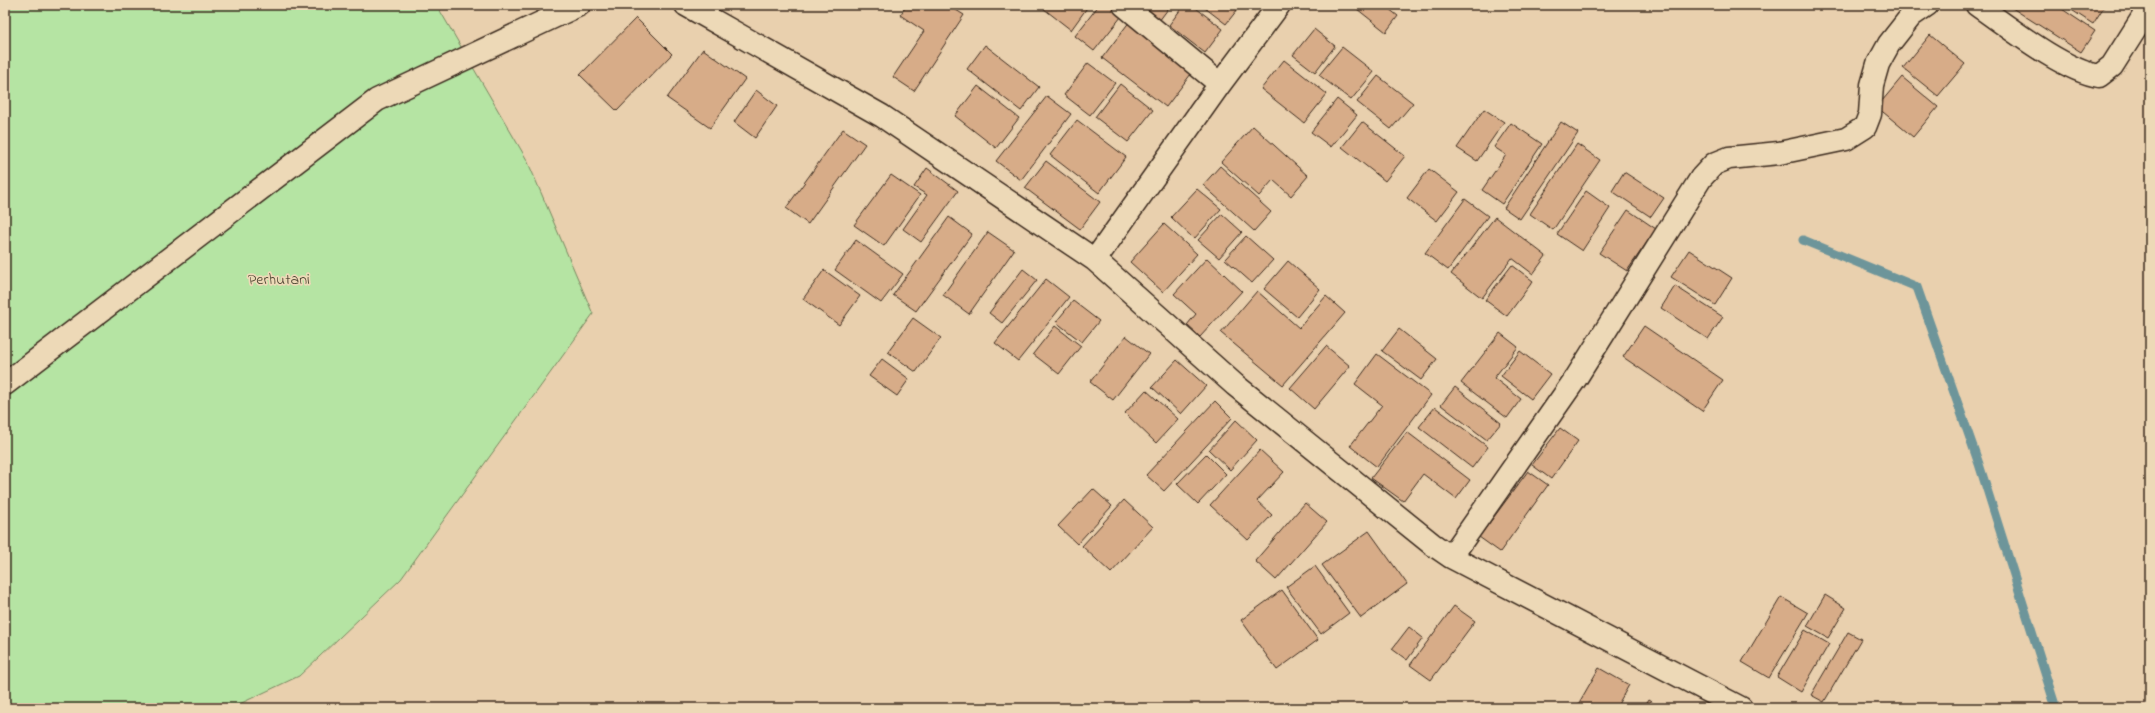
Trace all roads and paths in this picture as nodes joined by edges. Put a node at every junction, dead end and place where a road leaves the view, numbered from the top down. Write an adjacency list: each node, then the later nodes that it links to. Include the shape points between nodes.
1 (579, 5): 10 (street, via 377,100)
2 (686, 5): 9 (street, via 882,116)
3 (1124, 5): 8 (street)
4 (1279, 5): 8 (street)
5 (1928, 5): 11 (street, via 1911,16 1882,57 1872,85 1870,114 1864,127 1846,139 1779,153 1729,158 1714,164 1701,178 1568,390)
6 (1977, 5): 7 (street, via 2035,46 2086,74 2099,76 2112,66)
7 (2150, 6)
8 (1220, 84): 9 (street)
9 (1095, 260): 11 (street, via 1235,385)
10 (5, 384)
11 (1451, 557): 12 (street)
12 (1740, 708)

